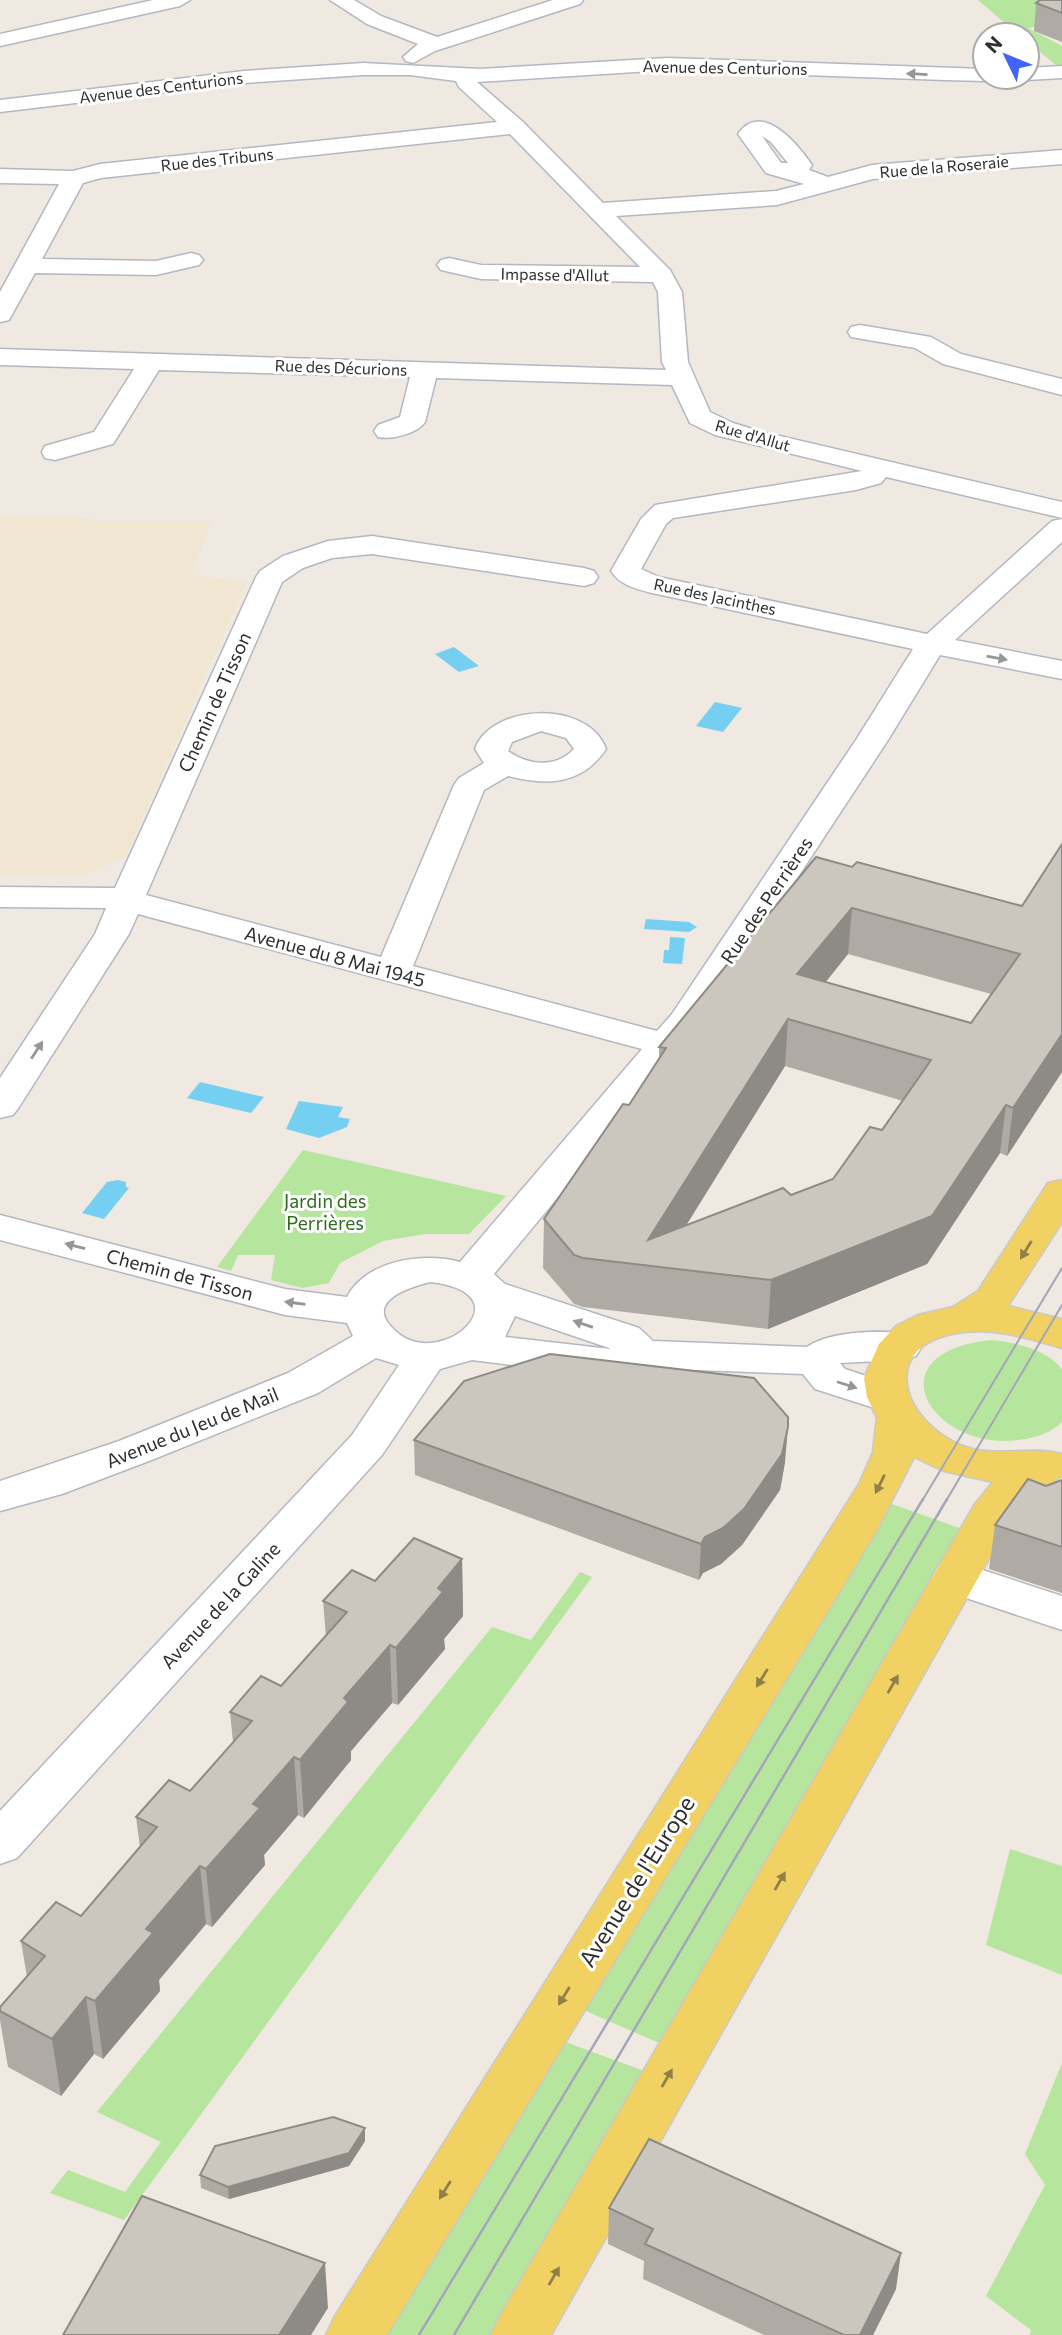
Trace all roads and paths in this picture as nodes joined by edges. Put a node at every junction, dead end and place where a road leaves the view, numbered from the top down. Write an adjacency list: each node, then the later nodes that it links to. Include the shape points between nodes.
1 (180, 0): 4 (street)
2 (340, 0): 5 (street, via 374,20)
3 (573, 0): 5 (street)
4 (0, 40)
5 (421, 61): 9 (street, Avenue des Centurions); 10 (street, Avenue des Centurions)
6 (1062, 72): 7 (street)
7 (1041, 73)
8 (971, 74): 9 (street, Avenue des Centurions, one-way to 9, via 733,64)
9 (466, 77): 11 (street, Rue d'Allut, via 466,83)
10 (0, 106)
11 (515, 127): 16 (street, Rue des Tribuns, via 100,172); 18 (street, Rue d'Allut)
12 (1062, 157): 15 (street, Rue de la Roseraie, via 899,168)
13 (792, 171): 15 (street)
14 (0, 176): 16 (street)
15 (828, 185): 18 (street, Rue de la Roseraie, via 777,198)
16 (69, 187): 17 (street); 21 (street)
17 (0, 194)
18 (599, 210): 22 (street, Rue d'Allut)
19 (191, 260): 21 (street, via 156,268)
20 (449, 265): 22 (street, Impasse d'Allut, via 481,272)
21 (28, 266): 23 (street)
22 (662, 275): 28 (street, Rue d'Allut, via 670,292 675,362)
23 (0, 315)
24 (860, 332): 29 (street, via 922,342 952,359)
25 (0, 357): 26 (street, Rue des Décurions)
26 (151, 362): 27 (street, Rue des Décurions); 31 (street, via 104,438)
27 (425, 370): 28 (street, Rue des Décurions); 30 (street, via 412,422)
28 (682, 378): 32 (street, Rue d'Allut, via 699,417 710,424)
29 (1062, 387)
30 (387, 431)
31 (55, 452)
32 (879, 468): 33 (street, Rue d'Allut); 36 (street, Rue des Jacinthes, via 871,477 856,482 665,511 655,519 625,571 652,584)
33 (1062, 510)
34 (1062, 527): 36 (street, Rue des Perrières)
35 (584, 577): 40 (street, Chemin de Tisson, via 372,545 328,550 293,562 270,577)
36 (931, 646): 37 (street, one-way to 37); 42 (street, Rue des Perrières, via 858,763)
37 (1062, 670)
38 (506, 764): 41 (street, via 470,785)
39 (0, 897): 40 (street, Avenue du 8 Mai 1945)
40 (126, 900): 41 (street, Avenue du 8 Mai 1945); 43 (street, Chemin de Tisson, one-way to 40, via 112,933)
41 (393, 971): 42 (street, Avenue du 8 Mai 1945)
42 (666, 1044): 46 (street, Rue des Perrières)
43 (0, 1107)
44 (1062, 1192): 47 (main road, one-way to 47, via 992,1300)
45 (0, 1227): 48 (street, Chemin de Tisson, one-way to 45)
46 (479, 1285): 48 (street, Avenue du Jeu de Mail, via 430,1269 410,1271 377,1287 366,1298); 50 (street, via 496,1307 494,1321); 52 (street, Avenue du Jeu de Mail, one-way to 46, via 624,1338)
47 (966, 1317): 49 (main road, via 1028,1321); 51 (main road, via 918,1332)
48 (369, 1326): 53 (street, via 408,1354); 57 (street, Avenue du Jeu de Mail, via 303,1383 134,1451)
49 (1062, 1334)
50 (470, 1346): 52 (street, via 608,1363); 53 (street)
51 (901, 1346): 54 (street, via 832,1349); 55 (main road, Avenue de l'Europe, via 885,1380)
52 (643, 1354): 54 (street)
53 (427, 1356): 60 (street, Avenue de la Galine, via 367,1445)
54 (815, 1361): 55 (street, one-way to 55, via 830,1379)
55 (892, 1408): 56 (main road, via 919,1440 948,1456 1008,1469); 61 (main road, Avenue de l'Europe, one-way to 61, via 895,1452 860,1521)
56 (1053, 1462): 58 (main road, via 1021,1480 1001,1500)
57 (0, 1496)
58 (955, 1577): 59 (street); 62 (main road, one-way to 58)
59 (1062, 1613)
60 (0, 1844)
61 (355, 2335)
62 (520, 2335)

